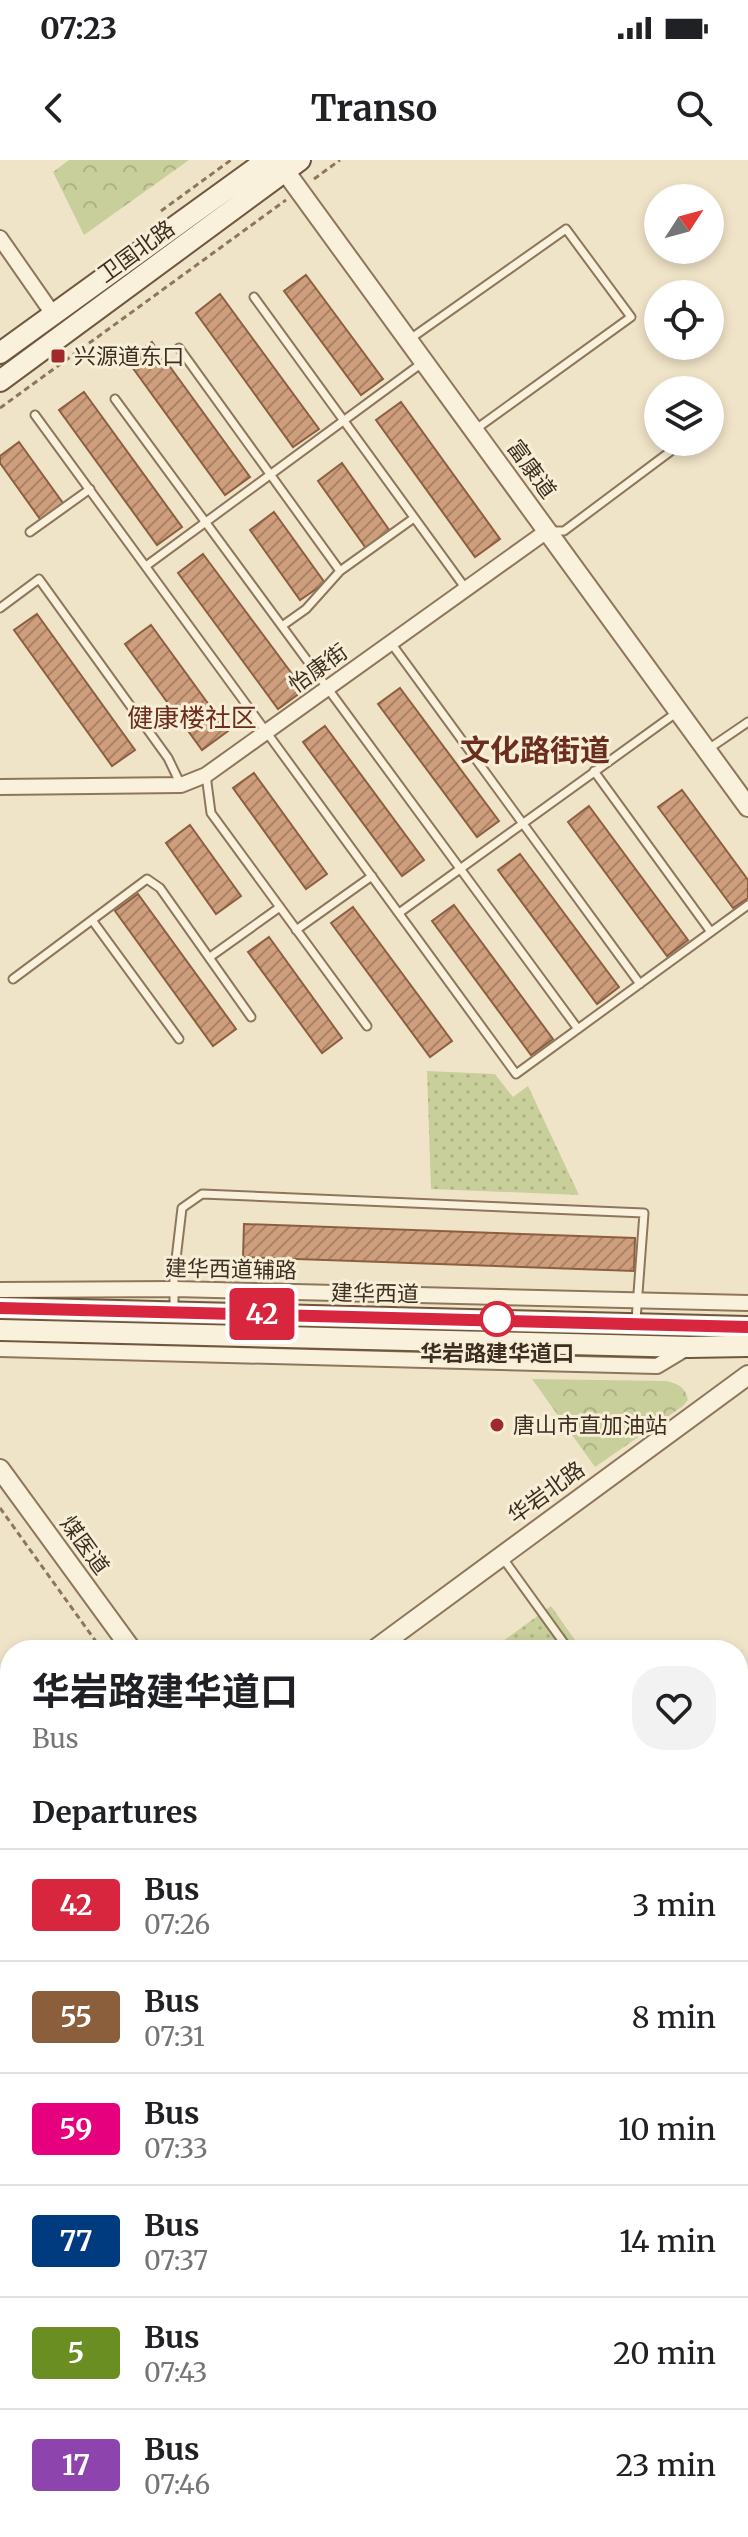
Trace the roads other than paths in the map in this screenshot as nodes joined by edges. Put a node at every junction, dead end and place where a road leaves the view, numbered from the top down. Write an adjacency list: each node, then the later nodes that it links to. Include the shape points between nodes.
1 (267, 160): 5 (main road, 卫国北路)
2 (287, 164): 6 (street, 富康道, via 299,190); 10 (main road, 卫国北路)
3 (0, 238): 5 (street)
4 (254, 297): 13 (lane)
5 (53, 314): 8 (main road, 卫国北路)
6 (408, 340): 9 (street, 富康道); 14 (lane, via 566,229 631,317)
7 (179, 348): 16 (lane)
8 (0, 353)
9 (424, 362): 13 (lane); 14 (street, 富康道)
10 (0, 381)
11 (115, 399): 19 (lane)
12 (35, 415): 17 (lane)
13 (344, 421): 16 (lane); 18 (lane)
14 (474, 430): 20 (street, 富康道)
15 (664, 456): 20 (lane, via 564,531)
16 (270, 475): 19 (lane); 23 (lane)
17 (90, 489): 21 (lane); 22 (lane)
18 (414, 518): 23 (lane); 24 (lane)
19 (206, 522): 22 (lane); 26 (lane)
20 (547, 531): 24 (street, 怡康街); 29 (street, 富康道)
21 (30, 532)
22 (146, 566): 31 (lane)
23 (340, 571): 26 (lane, via 306,609)
24 (466, 589): 27 (street, 怡康街)
25 (0, 608): 35 (lane, via 39,579 168,758)
26 (282, 626): 28 (lane)
27 (391, 643): 28 (street, 怡康街); 38 (lane)
28 (328, 688): 31 (street, 怡康街); 39 (lane)
29 (678, 711): 32 (street, 富康道); 33 (lane)
30 (748, 722): 32 (lane)
31 (267, 732): 34 (street, 怡康街); 40 (lane)
32 (707, 750): 37 (street, 富康道)
33 (594, 771): 38 (lane); 46 (lane)
34 (206, 775): 35 (street, 怡康街); 42 (lane, via 211,813)
35 (181, 785): 36 (street, 怡康街)
36 (0, 787)
37 (748, 807)
38 (522, 823): 39 (lane); 49 (lane)
39 (460, 868): 43 (lane); 52 (lane)
40 (372, 876): 43 (lane); 45 (lane)
41 (748, 905): 46 (lane)
42 (280, 907): 45 (lane); 47 (lane)
43 (399, 913): 52 (lane, via 516,1074)
44 (92, 920): 47 (lane, via 147,879 160,888); 48 (lane); 53 (lane)
45 (296, 930): 51 (lane)
46 (711, 932): 49 (lane)
47 (210, 957): 50 (lane)
48 (13, 979)
49 (640, 984): 52 (lane)
50 (251, 1017)
51 (367, 1026)
52 (578, 1029)
53 (179, 1039)
54 (174, 1289): 55 (street, 建华西道辅路); 56 (street, 建华西道辅路); 56 (lane, via 182,1208 202,1194 644,1213); 59 (lane)
55 (0, 1290)
56 (637, 1301): 57 (street, 建华西道辅路); 60 (lane)
57 (748, 1303)
58 (0, 1308): 59 (main road, 建华西道)
59 (174, 1312): 60 (main road, 建华西道)
60 (636, 1323): 61 (main road, 建华西道)
61 (748, 1327)
62 (0, 1330): 64 (main road, 建华西道)
63 (748, 1346): 64 (main road, 建华西道)
64 (689, 1347): 65 (street, via 657,1366)
65 (0, 1349)
66 (748, 1375): 68 (street, 华岩北路)
67 (0, 1469): 69 (street, 煤医道)
68 (501, 1555): 70 (street, 华岩北路); 71 (lane)
69 (125, 1640)
70 (387, 1640)
71 (562, 1640)

